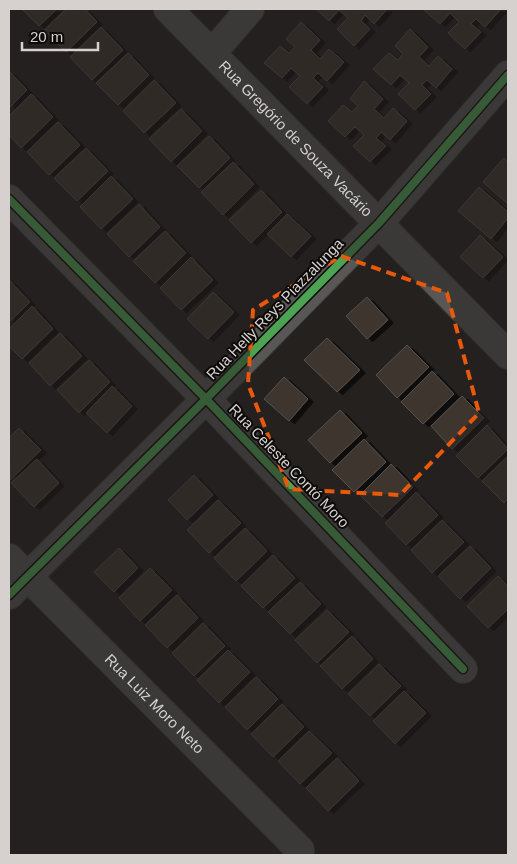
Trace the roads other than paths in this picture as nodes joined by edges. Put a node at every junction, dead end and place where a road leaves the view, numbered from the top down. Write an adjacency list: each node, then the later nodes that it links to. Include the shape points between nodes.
1 (168, 9): 3 (street, Rua Gregório de Souza Vacário)
2 (250, 9): 3 (street)
3 (212, 53): 6 (street, Rua Gregório de Souza Vacário)
4 (508, 75): 6 (street, Rua Helly Reys Piazzalunga)
5 (9, 199): 8 (street, Rua Celeste Contó Moro)
6 (379, 223): 7 (street, Rua Gregório de Souza Vacário); 8 (street, Rua Helly Reys Piazzalunga)
7 (508, 355)
8 (206, 399): 9 (street, Rua Helly Reys Piazzalunga); 10 (street, Rua Celeste Contó Moro)
9 (15, 576): 11 (street, Rua Luiz Moro Neto)
10 (463, 669)
11 (300, 850)

